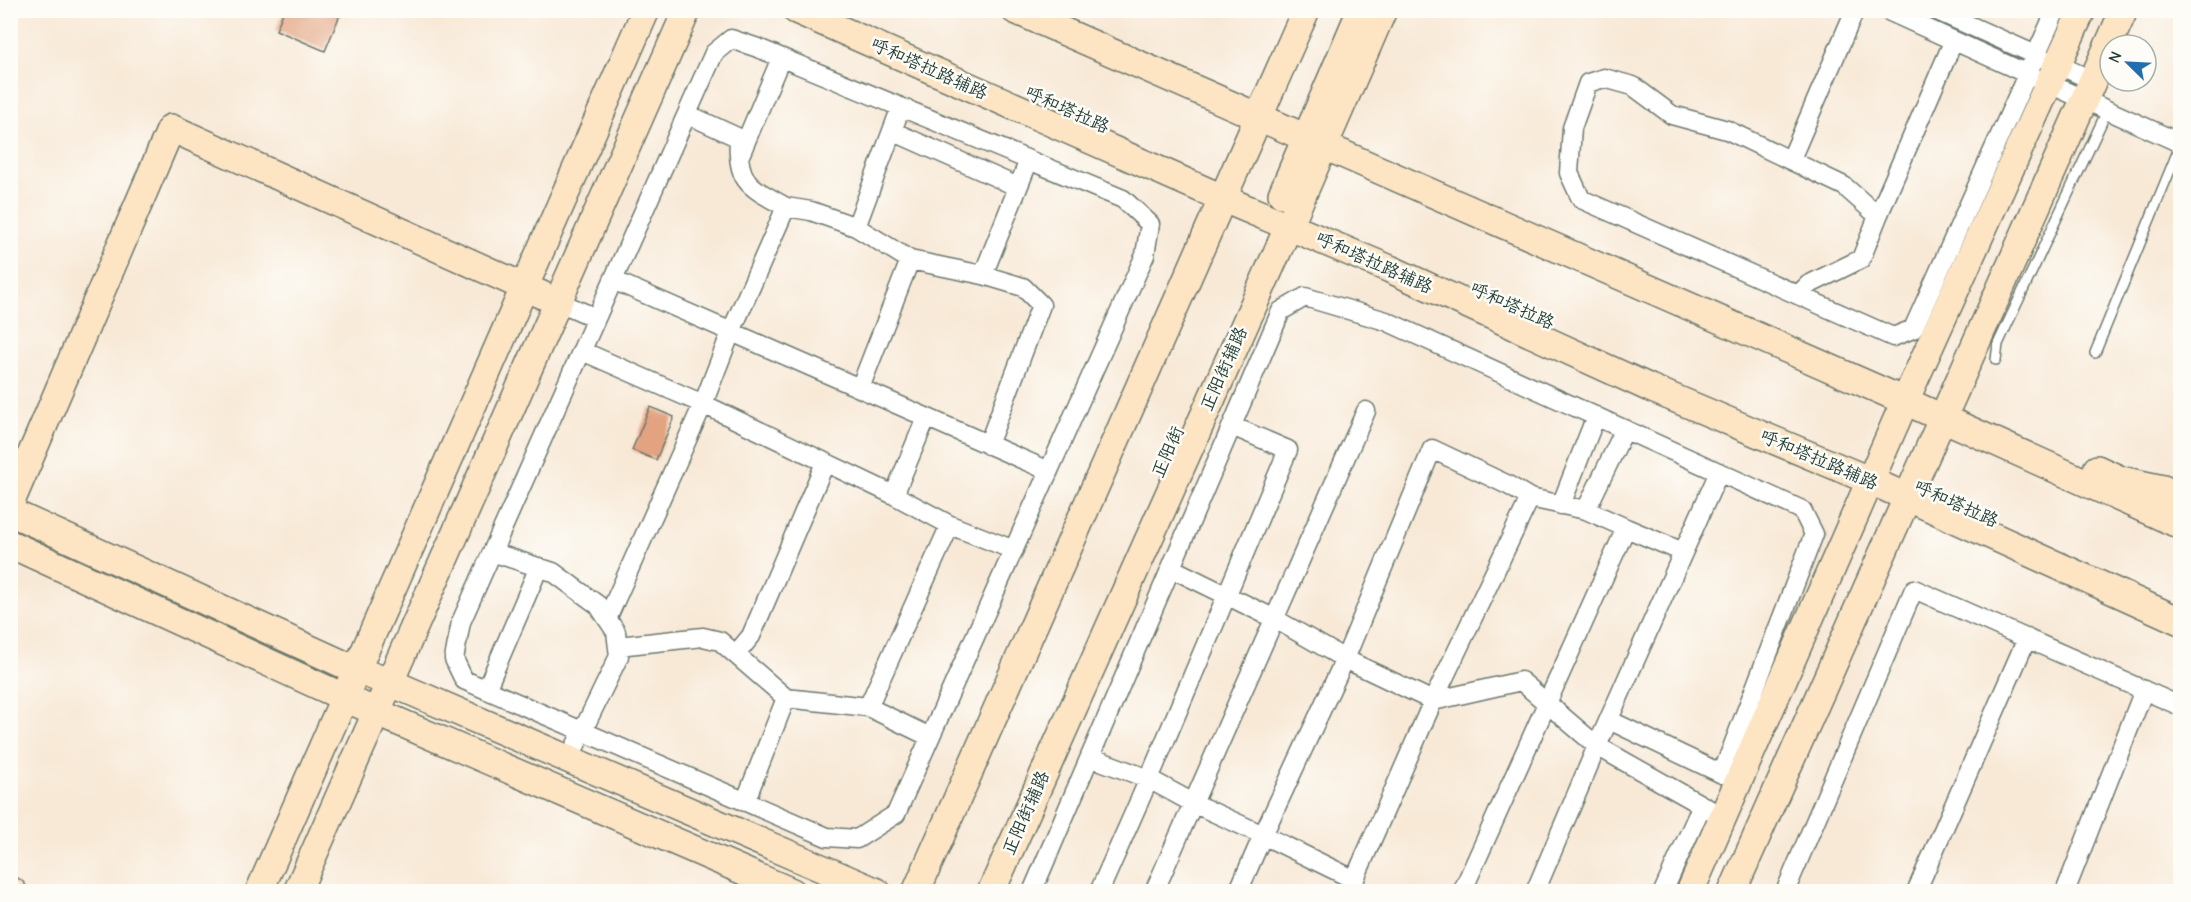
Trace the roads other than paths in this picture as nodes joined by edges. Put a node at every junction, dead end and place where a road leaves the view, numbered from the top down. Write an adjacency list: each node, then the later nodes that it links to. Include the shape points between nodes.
1 (646, 10): 39 (street)
2 (687, 10): 39 (street)
3 (796, 10): 31 (street, 呼和塔拉路辅路)
4 (843, 10): 31 (street, 呼和塔拉路)
5 (1014, 10): 23 (street)
6 (1049, 10): 23 (street)
7 (1306, 10): 23 (street)
8 (1322, 10): 23 (street)
9 (1361, 10): 25 (street, 正阳街)
10 (1383, 10): 25 (street)
11 (1855, 10): 27 (street)
12 (1886, 10): 17 (street)
13 (1935, 10): 19 (street)
14 (2056, 10): 19 (street)
15 (2082, 10): 19 (street)
16 (2124, 10): 20 (street)
17 (1953, 42): 19 (street); 34 (street)
18 (781, 58): 21 (street); 22 (street, via 731,39 714,53); 28 (street)
19 (2042, 70): 20 (street); 40 (street, via 1913,329 1893,337); 47 (street)
20 (2094, 97): 26 (street); 45 (lane, via 1998,344); 49 (street)
21 (901, 107): 24 (street); 29 (street)
22 (687, 114): 28 (street, via 739,138); 38 (street)
23 (1268, 114): 25 (street); 31 (street)
24 (892, 131): 30 (street); 35 (street)
25 (1317, 136): 33 (street, 正阳街); 47 (street)
26 (2181, 145): 44 (lane)
27 (1791, 159): 34 (street, via 1844,186); 40 (street, via 1727,130 1672,115 1634,86 1605,78 1588,83 1572,128 1569,173 1581,199)
28 (738, 160): 32 (street, via 750,187)
29 (1029, 160): 30 (street); 57 (street, via 1123,199 1150,224 1145,255)
30 (1018, 187): 37 (street)
31 (1235, 193): 33 (street, 呼和塔拉路辅路); 114 (street); 115 (street)
32 (786, 207): 35 (street, via 811,211); 42 (street)
33 (1284, 214): 59 (street, 呼和塔拉路); 116 (street, 正阳街); 117 (street, 正阳街辅路)
34 (1878, 216): 40 (street, via 1861,260 1808,285)
35 (856, 227): 36 (street)
36 (910, 260): 37 (street); 46 (street)
37 (983, 274): 55 (street, via 1023,287 1041,305)
38 (613, 280): 41 (street); 42 (street)
39 (542, 295): 41 (street); 64 (street, via 171,128); 86 (street); 87 (street)
40 (1798, 295)
41 (596, 318): 43 (street)
42 (731, 332): 46 (street); 48 (street)
43 (582, 351): 48 (street); 73 (street)
44 (2095, 353)
45 (1996, 360)
46 (860, 388): 52 (street)
47 (1908, 394): 49 (street); 59 (street)
48 (703, 404): 56 (street); 79 (street)
49 (1945, 409): 60 (street); 63 (street, via 2121,480 2163,489); 69 (street)
50 (1366, 411): 80 (street)
51 (1596, 416): 53 (street, via 1386,321 1305,297 1281,311); 54 (street); 65 (street)
52 (927, 418): 55 (street); 61 (street)
53 (1232, 426): 76 (street); 77 (street, via 1288,450)
54 (1625, 429): 58 (street); 66 (street)
55 (988, 445): 57 (street)
56 (825, 463): 61 (street); 84 (street, via 751,636)
57 (1049, 471): 72 (street)
58 (1719, 472): 74 (street); 103 (street, via 1803,510 1814,534)
59 (1874, 475): 60 (street, 呼和塔拉路); 103 (street)
60 (1909, 491): 78 (street, 呼和塔拉路); 81 (street); 126 (street)
61 (894, 495): 68 (street)
62 (1530, 498): 65 (street); 85 (street, via 1432,449); 92 (street)
63 (2181, 498)
64 (10, 504)
65 (1561, 505): 66 (street)
66 (1586, 510): 70 (street)
67 (10, 512): 86 (street)
68 (950, 525): 72 (street); 95 (street)
69 (2181, 525)
70 (1626, 528): 74 (street); 93 (street)
71 (10, 544): 90 (street)
72 (1014, 550): 99 (street)
73 (492, 552): 75 (street); 88 (street, via 461,622 454,659 464,680)
74 (1683, 552): 97 (street)
75 (539, 567): 79 (street, via 553,572 598,605); 88 (street)
76 (1171, 568): 77 (street); 101 (street)
77 (1225, 595): 80 (street); 104 (street)
78 (2181, 603)
79 (607, 619): 83 (street, via 616,632)
80 (1275, 619): 85 (street); 106 (street)
81 (2181, 621)
82 (2027, 638): 89 (street); 127 (street, via 1914,589); 128 (street)
83 (618, 646): 84 (street, via 703,637 720,641); 98 (street, via 619,656)
84 (736, 654): 91 (street)
85 (1345, 659): 92 (street); 108 (street)
86 (356, 670): 87 (street); 90 (street)
87 (389, 682): 96 (street); 102 (street)
88 (486, 690): 98 (street)
89 (2144, 690): 94 (street); 129 (street)
90 (345, 696): 96 (street); 110 (street)
91 (786, 698): 95 (street); 105 (street)
92 (1433, 701): 93 (street, via 1521,681); 109 (street)
93 (1547, 703): 100 (street); 122 (street)
94 (2181, 706)
95 (868, 707): 99 (street)
96 (376, 712): 111 (street); 112 (street)
97 (1609, 720): 100 (street); 103 (street)
98 (582, 731): 102 (street); 105 (street)
99 (930, 737): 105 (street, via 896,814 857,839 827,837)
100 (1597, 746): 107 (street); 123 (street)
101 (1090, 757): 104 (street); 118 (street)
102 (569, 759): 113 (street)
103 (1730, 778): 107 (street)
104 (1149, 779): 106 (street); 119 (street)
105 (745, 802)
106 (1193, 803): 108 (street); 120 (street)
107 (1712, 811): 124 (street); 125 (street)
108 (1263, 835): 109 (street); 121 (street)
109 (1352, 886)
110 (259, 891)
111 (297, 891)
112 (792, 891)
113 (877, 891)
114 (916, 891)
115 (932, 891)
116 (972, 891)
117 (991, 891)
118 (1032, 891)
119 (1099, 891)
120 (1154, 891)
121 (1238, 891)
122 (1462, 891)
123 (1535, 891)
124 (1663, 891)
125 (1690, 891)
126 (1732, 891)
127 (1785, 891)
128 (1916, 891)
129 (2065, 891)

